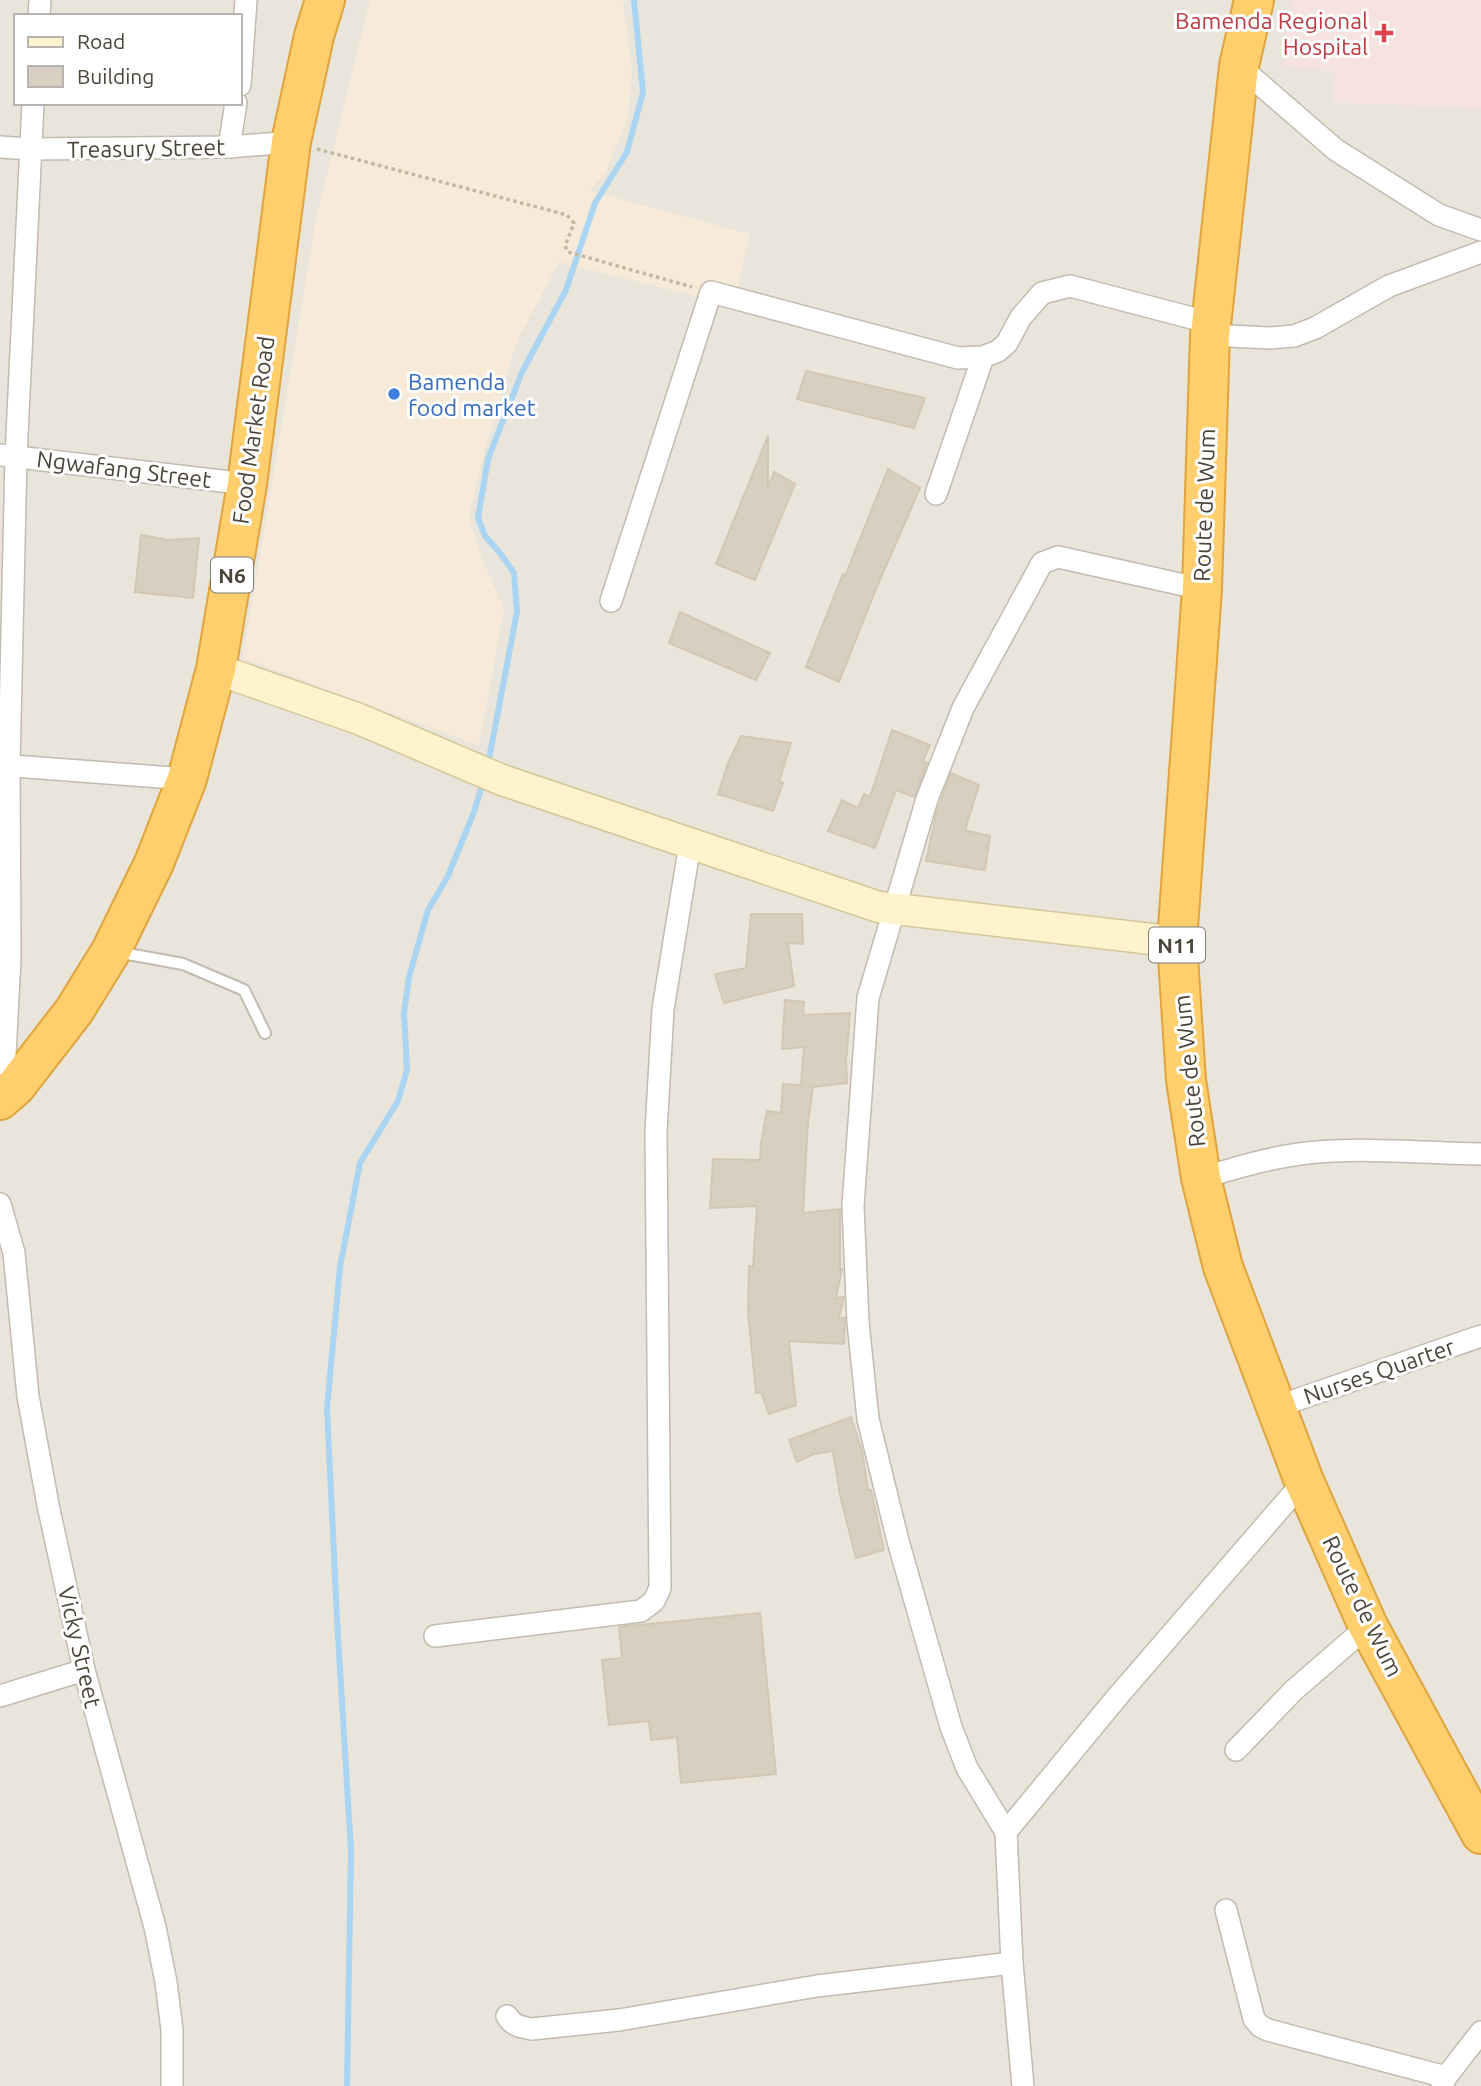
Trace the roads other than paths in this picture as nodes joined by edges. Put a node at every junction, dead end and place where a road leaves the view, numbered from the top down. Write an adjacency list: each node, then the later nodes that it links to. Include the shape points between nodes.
1 (246, 0): 4 (street)
2 (325, 0): 8 (highway, Food Market Road / N6)
3 (1254, 0): 5 (highway, Route de Wum / N11)
4 (242, 57)
5 (1240, 66): 12 (street, via 1336,150 1439,215); 14 (highway, Route de Wum / N11)
6 (33, 105): 11 (street)
7 (236, 105): 10 (street)
8 (291, 142): 10 (street, Treasury Street); 17 (highway, Food Market Road / N6)
9 (0, 147): 11 (street, Treasury Street)
10 (229, 147): 11 (street, Treasury Street)
11 (30, 149): 16 (street)
12 (1481, 230)
13 (1481, 252): 14 (street, via 1390,286 1294,336 1269,338)
14 (1211, 329): 15 (street, via 1070,286 1042,293 1007,343); 19 (highway, Route de Wum / N11)
15 (983, 357): 18 (street); 20 (street, via 958,358 711,292)
16 (8, 455): 17 (street, Ngwafang Street); 22 (street)
17 (247, 484): 21 (highway, Food Market Road / N6)
18 (936, 494)
19 (1202, 589): 25 (street, via 1058,557 1042,563 963,708 927,799); 26 (highway, Route de Wum / N11)
20 (611, 601)
21 (216, 670): 23 (highway, Food Market Road / N6); 24 (main road, via 359,719 472,769)
22 (4, 765): 23 (street); 29 (street, via 10,957)
23 (187, 779): 27 (highway, Food Market Road / N6, via 154,863)
24 (690, 844): 25 (main road); 37 (street, via 663,1009 656,1132 660,1588 654,1601 641,1611)
25 (895, 908): 26 (main road); 42 (street, via 868,998 853,1206 868,1419 951,1727 967,1768)
26 (1177, 942): 31 (highway, Route de Wum / N11, via 1186,1080)
27 (111, 951): 28 (lane, via 183,964 244,990); 29 (highway, Food Market Road / N6, via 74,1011)
28 (265, 1033)
29 (5, 1084)
30 (1481, 1154): 31 (street, via 1306,1153)
31 (1202, 1178): 34 (highway, Route de Wum / N11, via 1223,1267)
32 (0, 1204): 38 (street, Vicky Street, via 14,1253 28,1396)
33 (1481, 1336): 34 (street, Nurses Quarter)
34 (1276, 1407): 35 (highway, Route de Wum / N11)
35 (1304, 1481): 36 (highway, Route de Wum / N11); 42 (street)
36 (1368, 1626): 40 (street, via 1294,1690); 41 (highway, Route de Wum / N11)
37 (435, 1636)
38 (84, 1670): 39 (street); 48 (street, Vicky Street, via 158,1941 172,2030)
39 (0, 1696)
40 (1236, 1750)
41 (1478, 1821)
42 (1006, 1832): 44 (street)
43 (1226, 1910): 47 (street, via 1254,2019 1260,2026)
44 (1012, 1963): 45 (street, via 817,1986 607,2022 532,2029 511,2023); 49 (street)
45 (507, 2016)
46 (1481, 2032): 47 (street)
47 (1444, 2081)
48 (172, 2086)
49 (1024, 2086)

